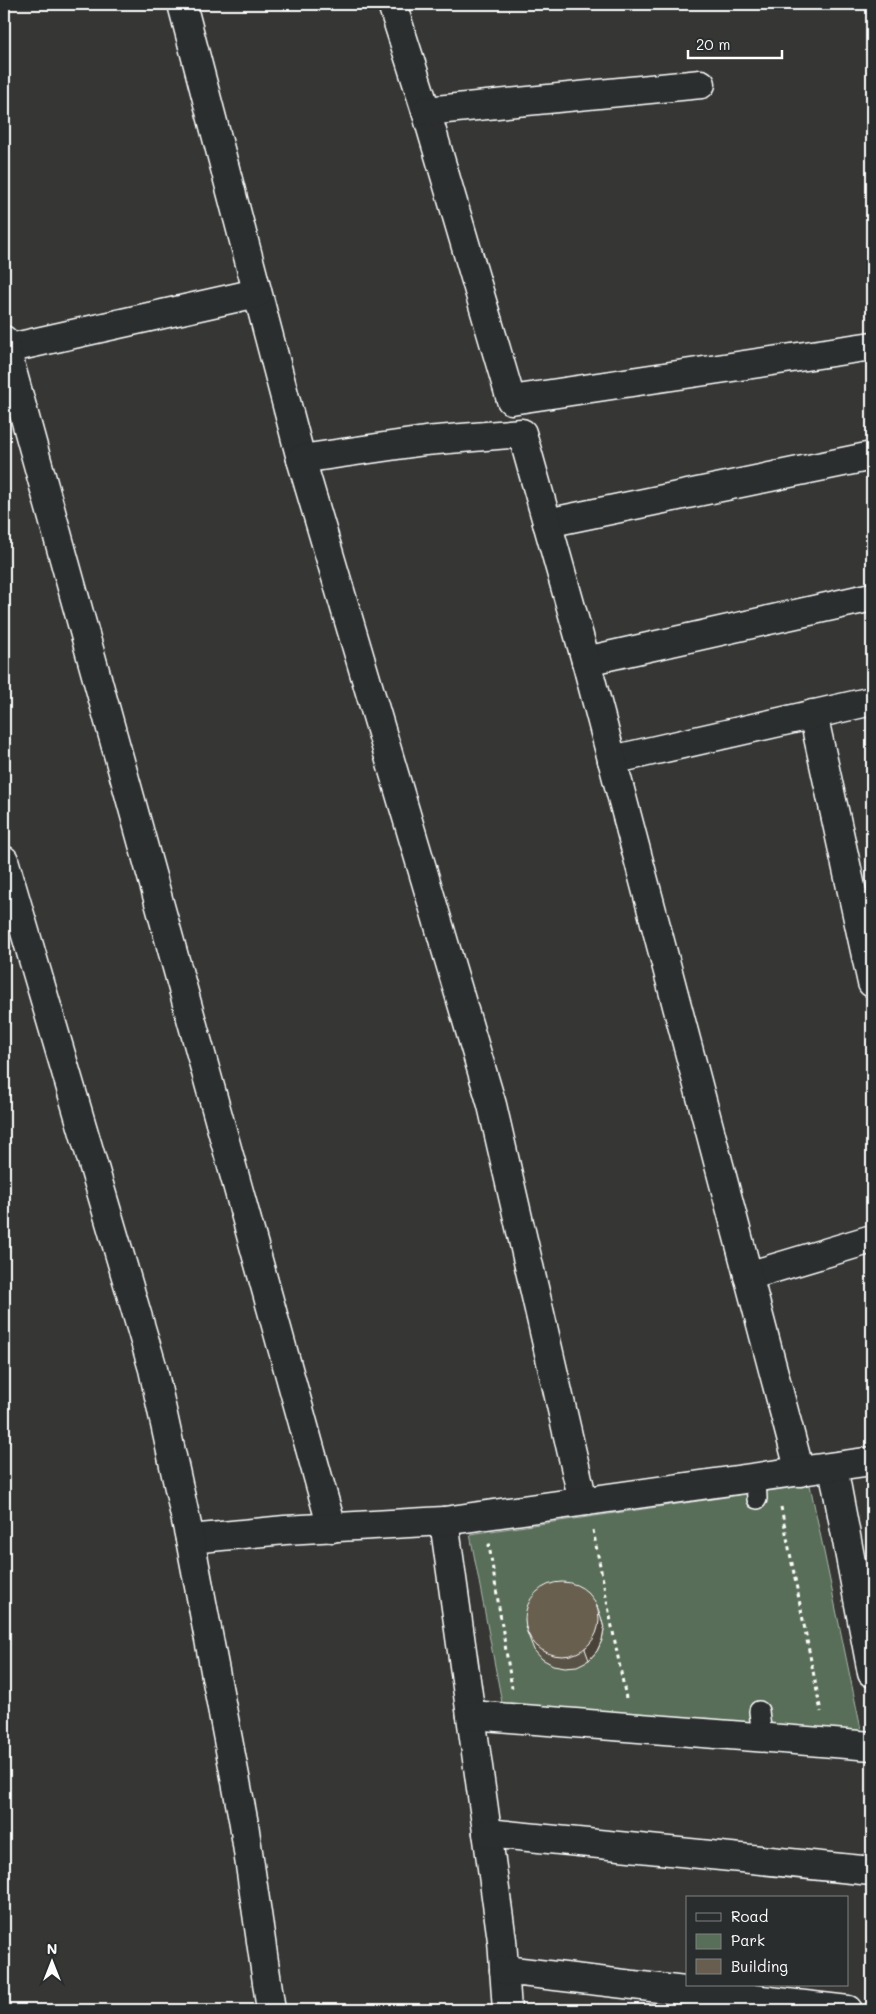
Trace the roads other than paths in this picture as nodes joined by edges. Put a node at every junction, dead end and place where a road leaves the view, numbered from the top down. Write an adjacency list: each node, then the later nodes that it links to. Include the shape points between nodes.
1 (182, 4): 5 (street)
2 (392, 4): 4 (street)
3 (701, 84): 4 (street)
4 (426, 111): 8 (street)
5 (257, 293): 6 (street); 11 (street)
6 (5, 345): 27 (street)
7 (872, 346): 8 (street)
8 (511, 400): 9 (street)
9 (522, 434): 11 (street, via 425,441); 12 (street)
10 (872, 456): 12 (street)
11 (301, 459): 25 (street, via 492,1105)
12 (547, 523): 14 (street)
13 (872, 597): 14 (street)
14 (586, 661): 17 (street)
15 (872, 702): 16 (street)
16 (813, 714): 17 (street); 19 (street)
17 (612, 760): 21 (street)
18 (4, 860): 28 (street, via 153,1369)
19 (872, 983)
20 (872, 1239): 21 (street)
21 (748, 1276): 24 (street)
22 (872, 1461): 23 (street)
23 (833, 1467): 24 (street); 29 (street)
24 (800, 1472): 25 (street, via 757,1488)
25 (582, 1502): 26 (street)
26 (444, 1521): 27 (street); 30 (street)
27 (332, 1528): 28 (street)
28 (190, 1539): 35 (street, via 244,1824)
29 (872, 1673)
30 (471, 1715): 31 (street, via 760,1724); 32 (street)
31 (872, 1746)
32 (487, 1832): 33 (street); 34 (street)
33 (872, 1871)
34 (504, 1970): 36 (street); 37 (street)
35 (271, 2010)
36 (507, 2010)
37 (848, 2010)

